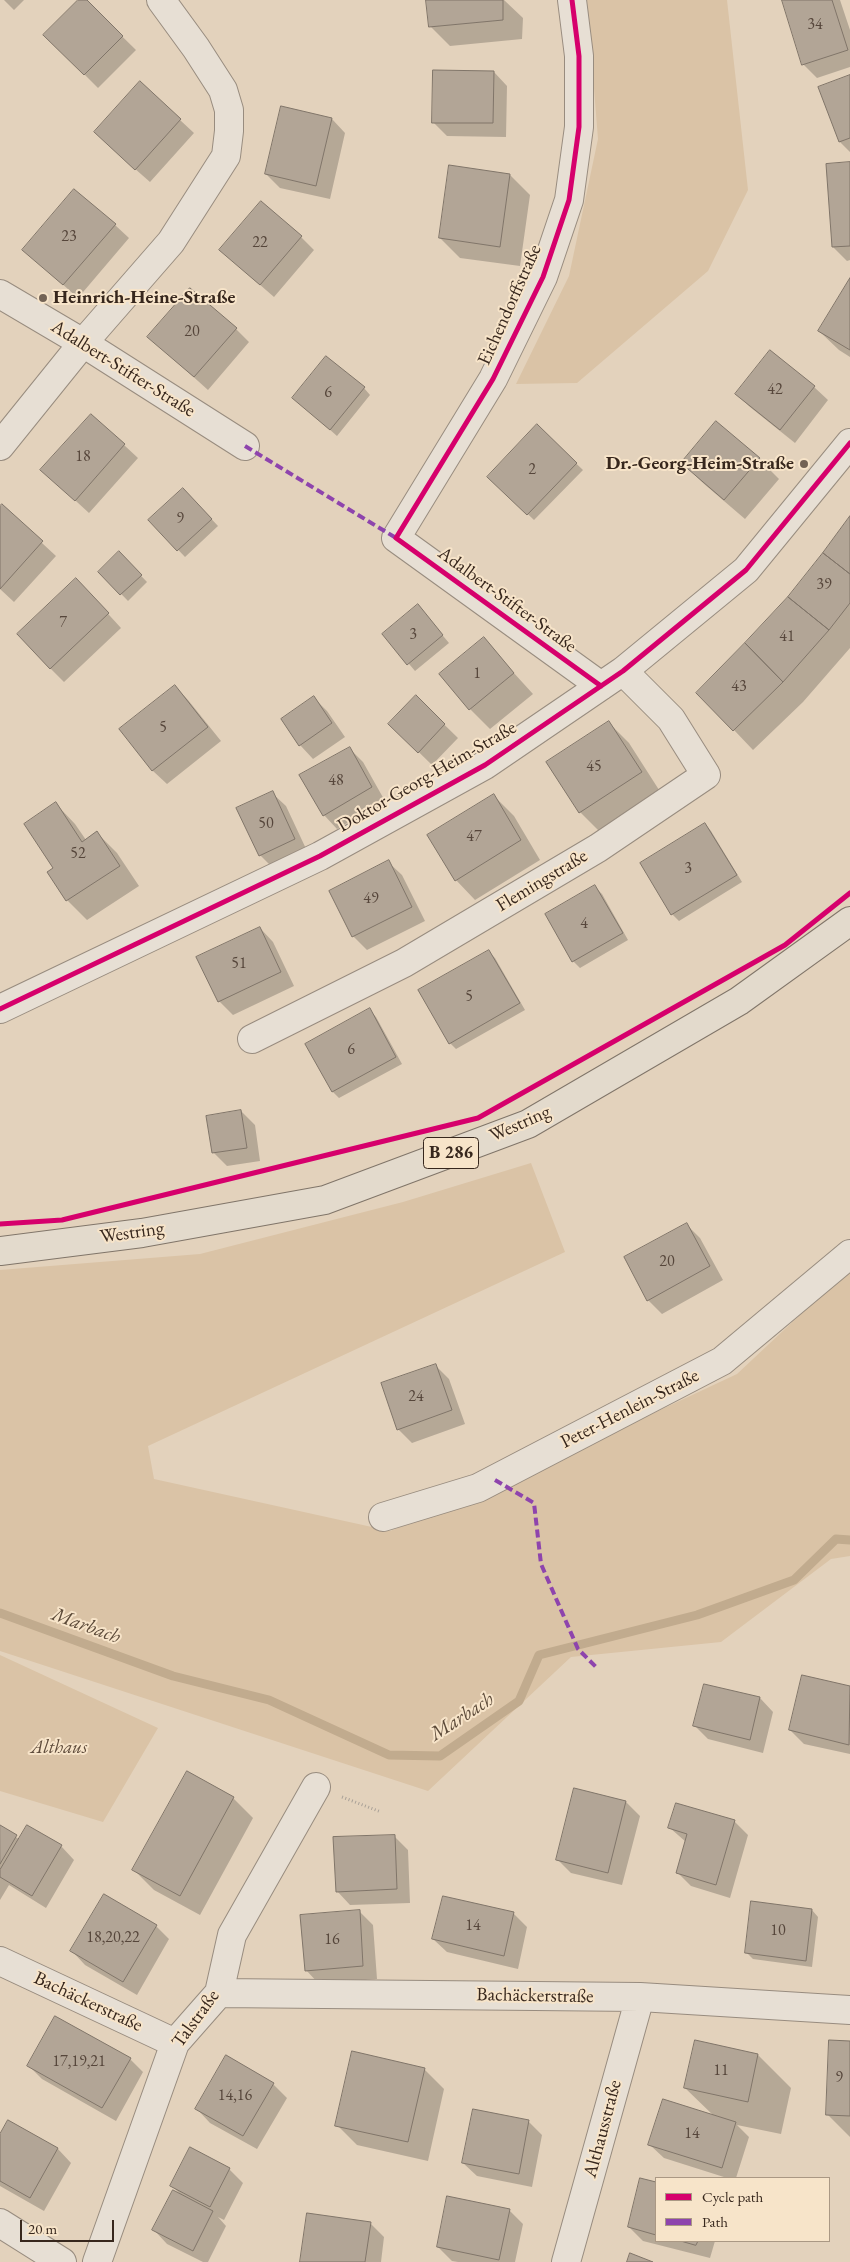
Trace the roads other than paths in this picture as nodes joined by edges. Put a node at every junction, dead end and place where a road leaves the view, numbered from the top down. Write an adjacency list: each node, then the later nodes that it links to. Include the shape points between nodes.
1 (161, 0): 4 (street, via 222,90 229,117 226,156 171,242)
2 (572, 0): 8 (street, Eichendorffstraße, via 579,56 579,126 569,200 543,277 493,379)
3 (0, 294): 4 (street, Adalbert-Stifter-Straße)
4 (83, 343): 6 (street); 7 (street, Adalbert-Stifter-Straße)
5 (850, 443): 9 (street, Doktor-Georg-Heim-Straße, via 746,570)
6 (0, 446)
7 (245, 446)
8 (396, 538): 9 (street, Adalbert-Stifter-Straße)
9 (612, 679): 11 (street, Doktor-Georg-Heim-Straße, via 485,765 320,856); 12 (street, Flemingstraße, via 671,719 706,775 598,848 404,963)
10 (850, 921): 13 (main road, Westring / B 286, via 739,1002 528,1124 325,1200 142,1233)
11 (0, 1009)
12 (252, 1039)
13 (0, 1251)
14 (850, 1254): 15 (street, Peter-Henlein-Straße, via 722,1361 478,1488)
15 (383, 1517)
16 (316, 1787): 18 (street, Talstraße, via 232,1934)
17 (0, 1961): 21 (street, Bachäckerstraße)
18 (219, 1993): 19 (street, Bachäckerstraße); 21 (street, Talstraße)
19 (640, 1997): 20 (street, Bachäckerstraße); 25 (street, Althausstraße)
20 (850, 2010)
21 (175, 2043): 24 (street, Talstraße)
22 (0, 2223): 23 (street)
23 (62, 2262)
24 (97, 2262)
25 (566, 2262)

